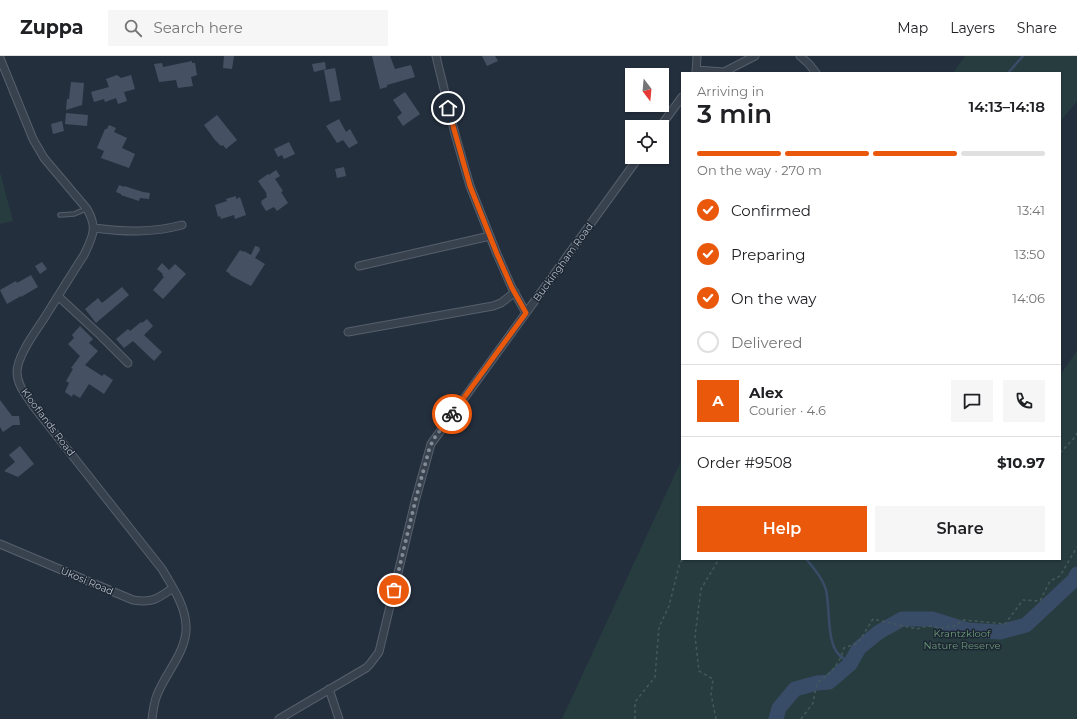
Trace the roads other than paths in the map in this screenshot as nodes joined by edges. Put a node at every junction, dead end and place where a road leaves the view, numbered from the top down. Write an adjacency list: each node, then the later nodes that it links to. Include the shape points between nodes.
1 (436, 56): 15 (street, via 470,186)
2 (697, 56): 6 (street)
3 (755, 56): 6 (street, via 724,72)
4 (800, 56): 7 (street)
5 (0, 58): 11 (street, via 38,149)
6 (696, 71)
7 (815, 72)
8 (681, 98): 9 (street)
9 (665, 120)
10 (634, 164): 19 (street, Buckingham Road)
11 (87, 209): 12 (lane, via 74,214); 14 (street)
12 (60, 215)
13 (182, 225): 14 (street, via 150,232)
14 (94, 228): 18 (street, Klooflands Road, via 84,255)
15 (490, 236): 16 (street); 17 (street)
16 (359, 266)
17 (514, 292): 19 (street); 20 (street, via 493,306)
18 (58, 296): 21 (street); 23 (street, Klooflands Road, via 19,361 18,380 34,407 162,569)
19 (526, 313): 24 (street, Buckingham Road, via 431,444 379,652 370,664)
20 (348, 332)
21 (128, 363)
22 (0, 544): 23 (street, Ukosi Road, via 133,600 156,600)
23 (173, 588): 25 (street, Klooflands Road, via 183,608 185,639 156,696)
24 (330, 689): 26 (street, Buckingham Road); 27 (street)
25 (152, 719)
26 (279, 719)
27 (339, 719)

